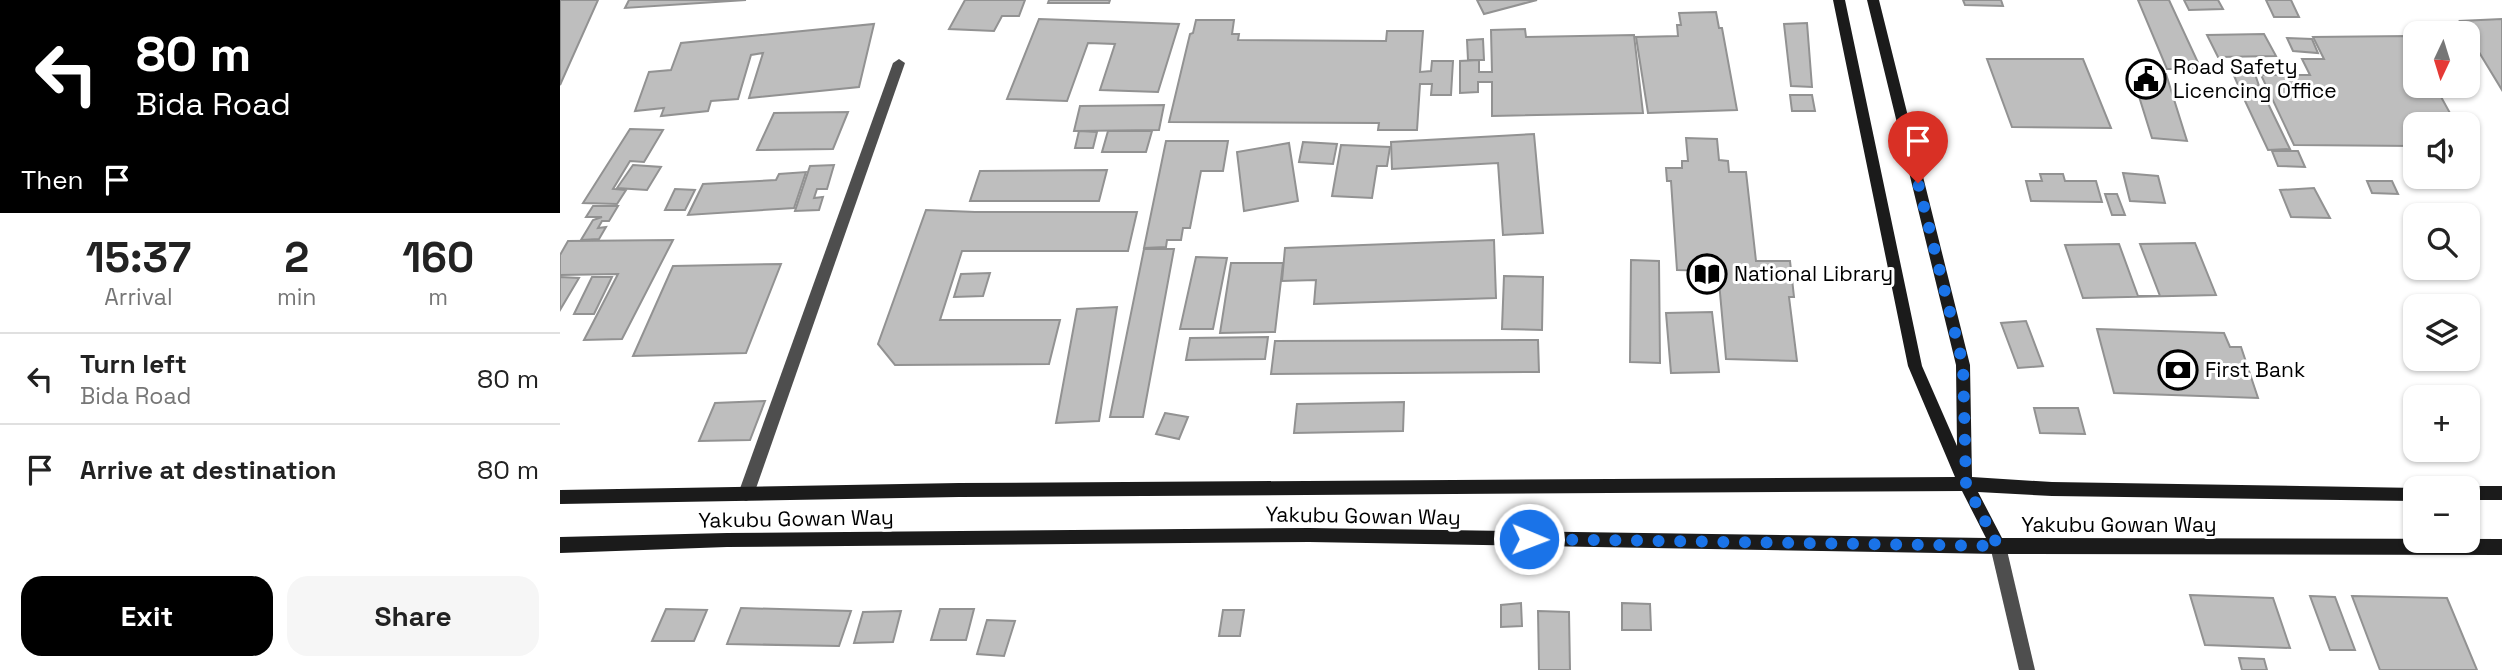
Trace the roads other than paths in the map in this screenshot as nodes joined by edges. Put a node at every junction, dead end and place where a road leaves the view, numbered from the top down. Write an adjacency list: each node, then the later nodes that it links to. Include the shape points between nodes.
1 (1839, 0): 4 (street, via 1915,366)
2 (1874, 0): 4 (street, via 1963,365)
3 (899, 63): 6 (street)
4 (1966, 484): 6 (street, Yakubu Gowan Way); 7 (street, Yakubu Gowan Way); 11 (street)
5 (2502, 493): 8 (street)
6 (746, 494): 9 (street, Yakubu Gowan Way)
7 (2403, 494)
8 (2480, 494)
9 (560, 496)
10 (560, 545): 11 (street, Yakubu Gowan Way, via 1309,536)
11 (1998, 546): 12 (street, Yakubu Gowan Way); 13 (street)
12 (2502, 547)
13 (2027, 670)

